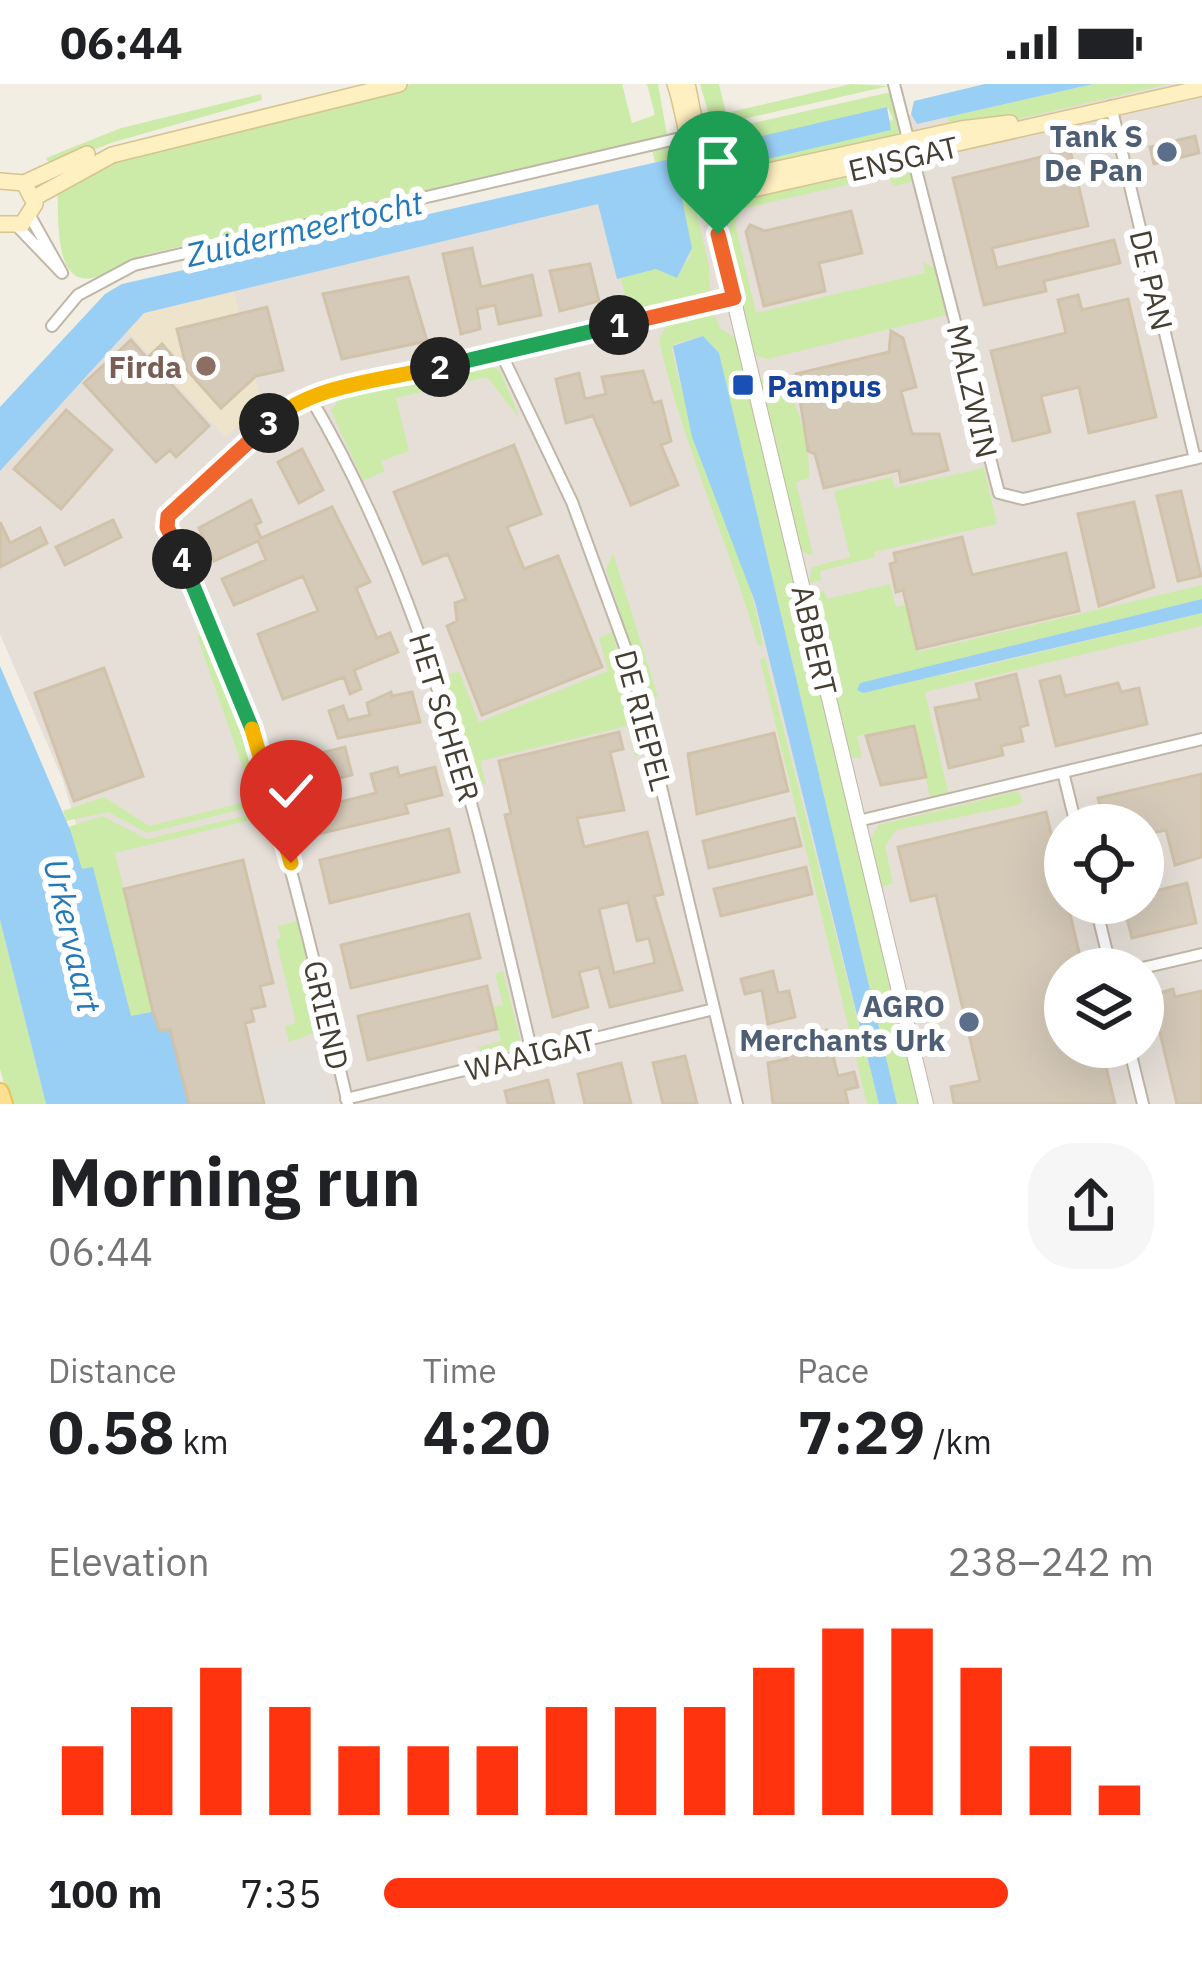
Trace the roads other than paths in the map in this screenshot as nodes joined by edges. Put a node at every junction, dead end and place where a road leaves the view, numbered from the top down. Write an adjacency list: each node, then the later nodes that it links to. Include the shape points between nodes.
1 (357, 84): 12 (main road, via 118,144)
2 (399, 84): 14 (main road, via 112,155)
3 (675, 84): 9 (main road)
4 (687, 84): 13 (main road, via 707,160)
5 (894, 84): 10 (street)
6 (1183, 84): 8 (main road, ENSGAT)
7 (1202, 88): 8 (main road, ENSGAT)
8 (1111, 105): 10 (main road, ENSGAT); 21 (street, DE PAN)
9 (689, 136): 13 (main road, via 700,174); 16 (street, via 157,259)
10 (914, 147): 13 (main road, ENSGAT); 21 (street, MALZWIN, via 999,493 1023,499)
11 (1, 180): 12 (main road)
12 (24, 183): 14 (main road)
13 (726, 185): 17 (street, ABBERT, via 717,225)
14 (34, 198): 15 (main road)
15 (16, 222): 16 (street)
16 (79, 296): 18 (street)
17 (734, 298): 19 (street); 25 (street, ABBERT)
18 (52, 326)
19 (501, 353): 20 (street); 28 (street, DE RIEPEL, via 572,502 622,635)
20 (310, 397): 29 (street, HET SCHEER, via 365,502 437,678); 32 (street, GRIEND, via 289,405 167,519 268,778)
21 (1198, 458)
22 (1202, 739): 23 (street)
23 (1064, 772): 24 (street); 25 (street)
24 (1071, 804)
25 (858, 821): 35 (street, ABBERT)
26 (1202, 954): 27 (street)
27 (1164, 963)
28 (715, 1010): 29 (street, WAAIGAT); 34 (street, DE RIEPEL)
29 (532, 1053): 32 (street, WAAIGAT)
30 (1134, 1068): 36 (street)
31 (0, 1092): 33 (main road)
32 (347, 1102)
33 (4, 1104)
34 (737, 1104)
35 (926, 1104)
36 (1143, 1104)

